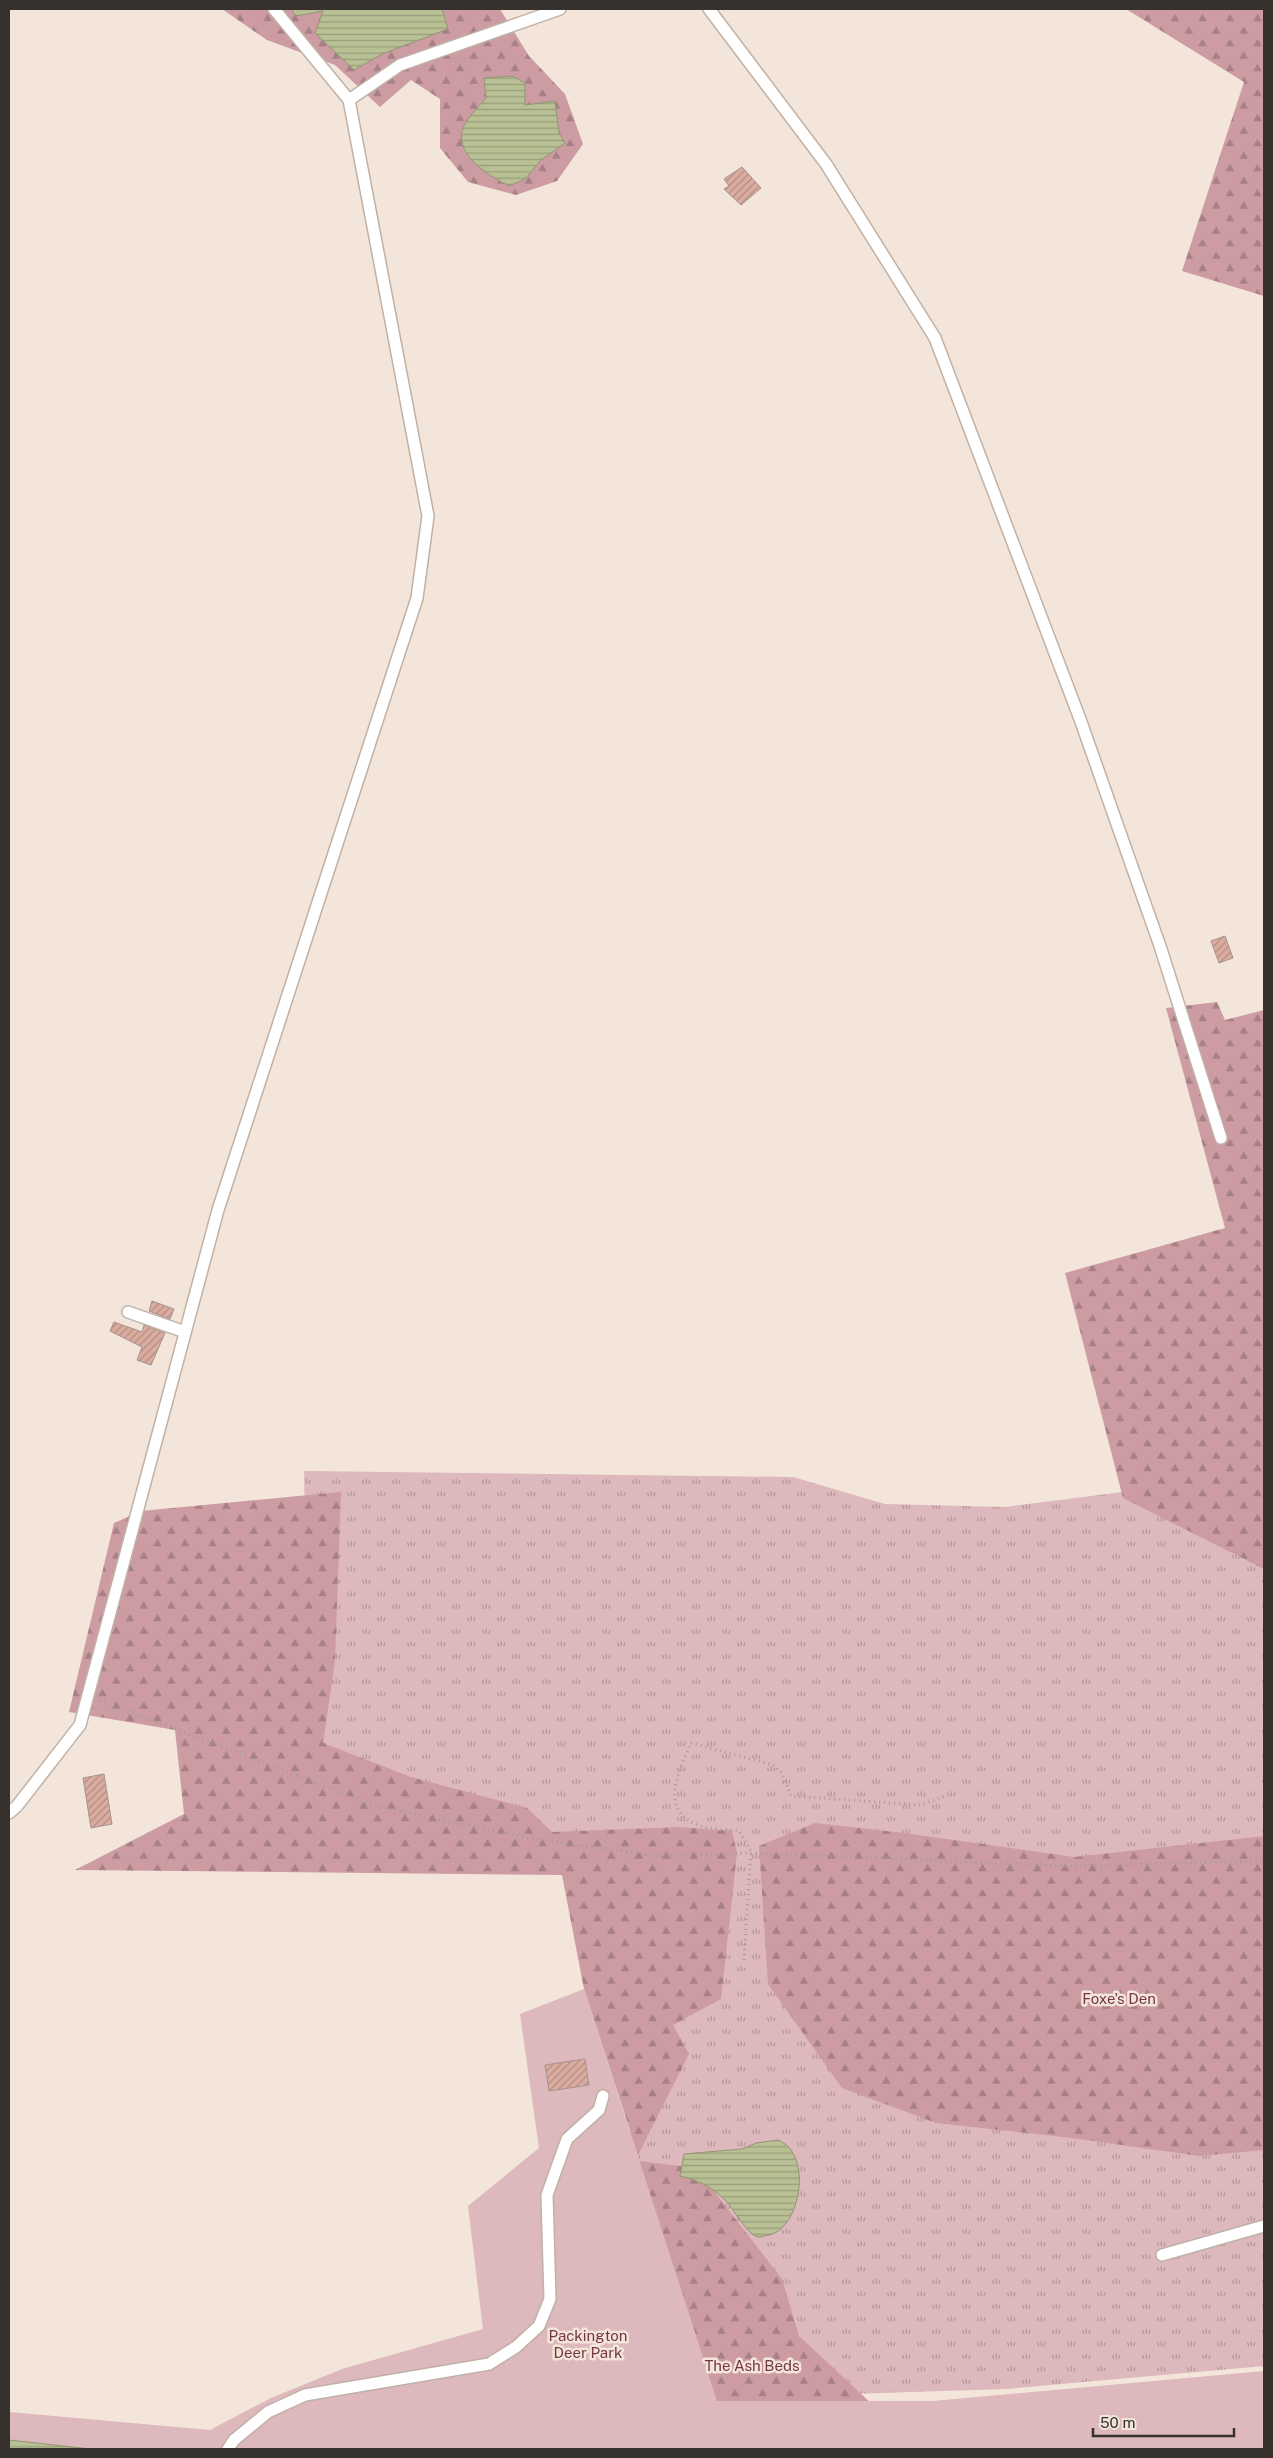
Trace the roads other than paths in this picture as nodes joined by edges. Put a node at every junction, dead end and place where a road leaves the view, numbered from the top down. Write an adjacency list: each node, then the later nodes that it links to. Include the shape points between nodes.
1 (274, 9): 4 (lane)
2 (560, 9): 4 (lane, via 400,66)
3 (709, 9): 5 (lane, via 826,164 935,338 1080,719 1160,946)
4 (349, 100): 7 (lane, via 428,516 426,534 417,598 218,1210)
5 (1221, 1138)
6 (128, 1312): 7 (lane)
7 (185, 1332): 8 (lane, via 80,1725)
8 (9, 1812)
9 (603, 2096): 12 (lane, via 599,2110 567,2139 547,2195 550,2299 539,2326 516,2347 489,2364 305,2394 268,2412 234,2440)
10 (1264, 2226): 11 (lane)
11 (1162, 2255)
12 (228, 2449)

